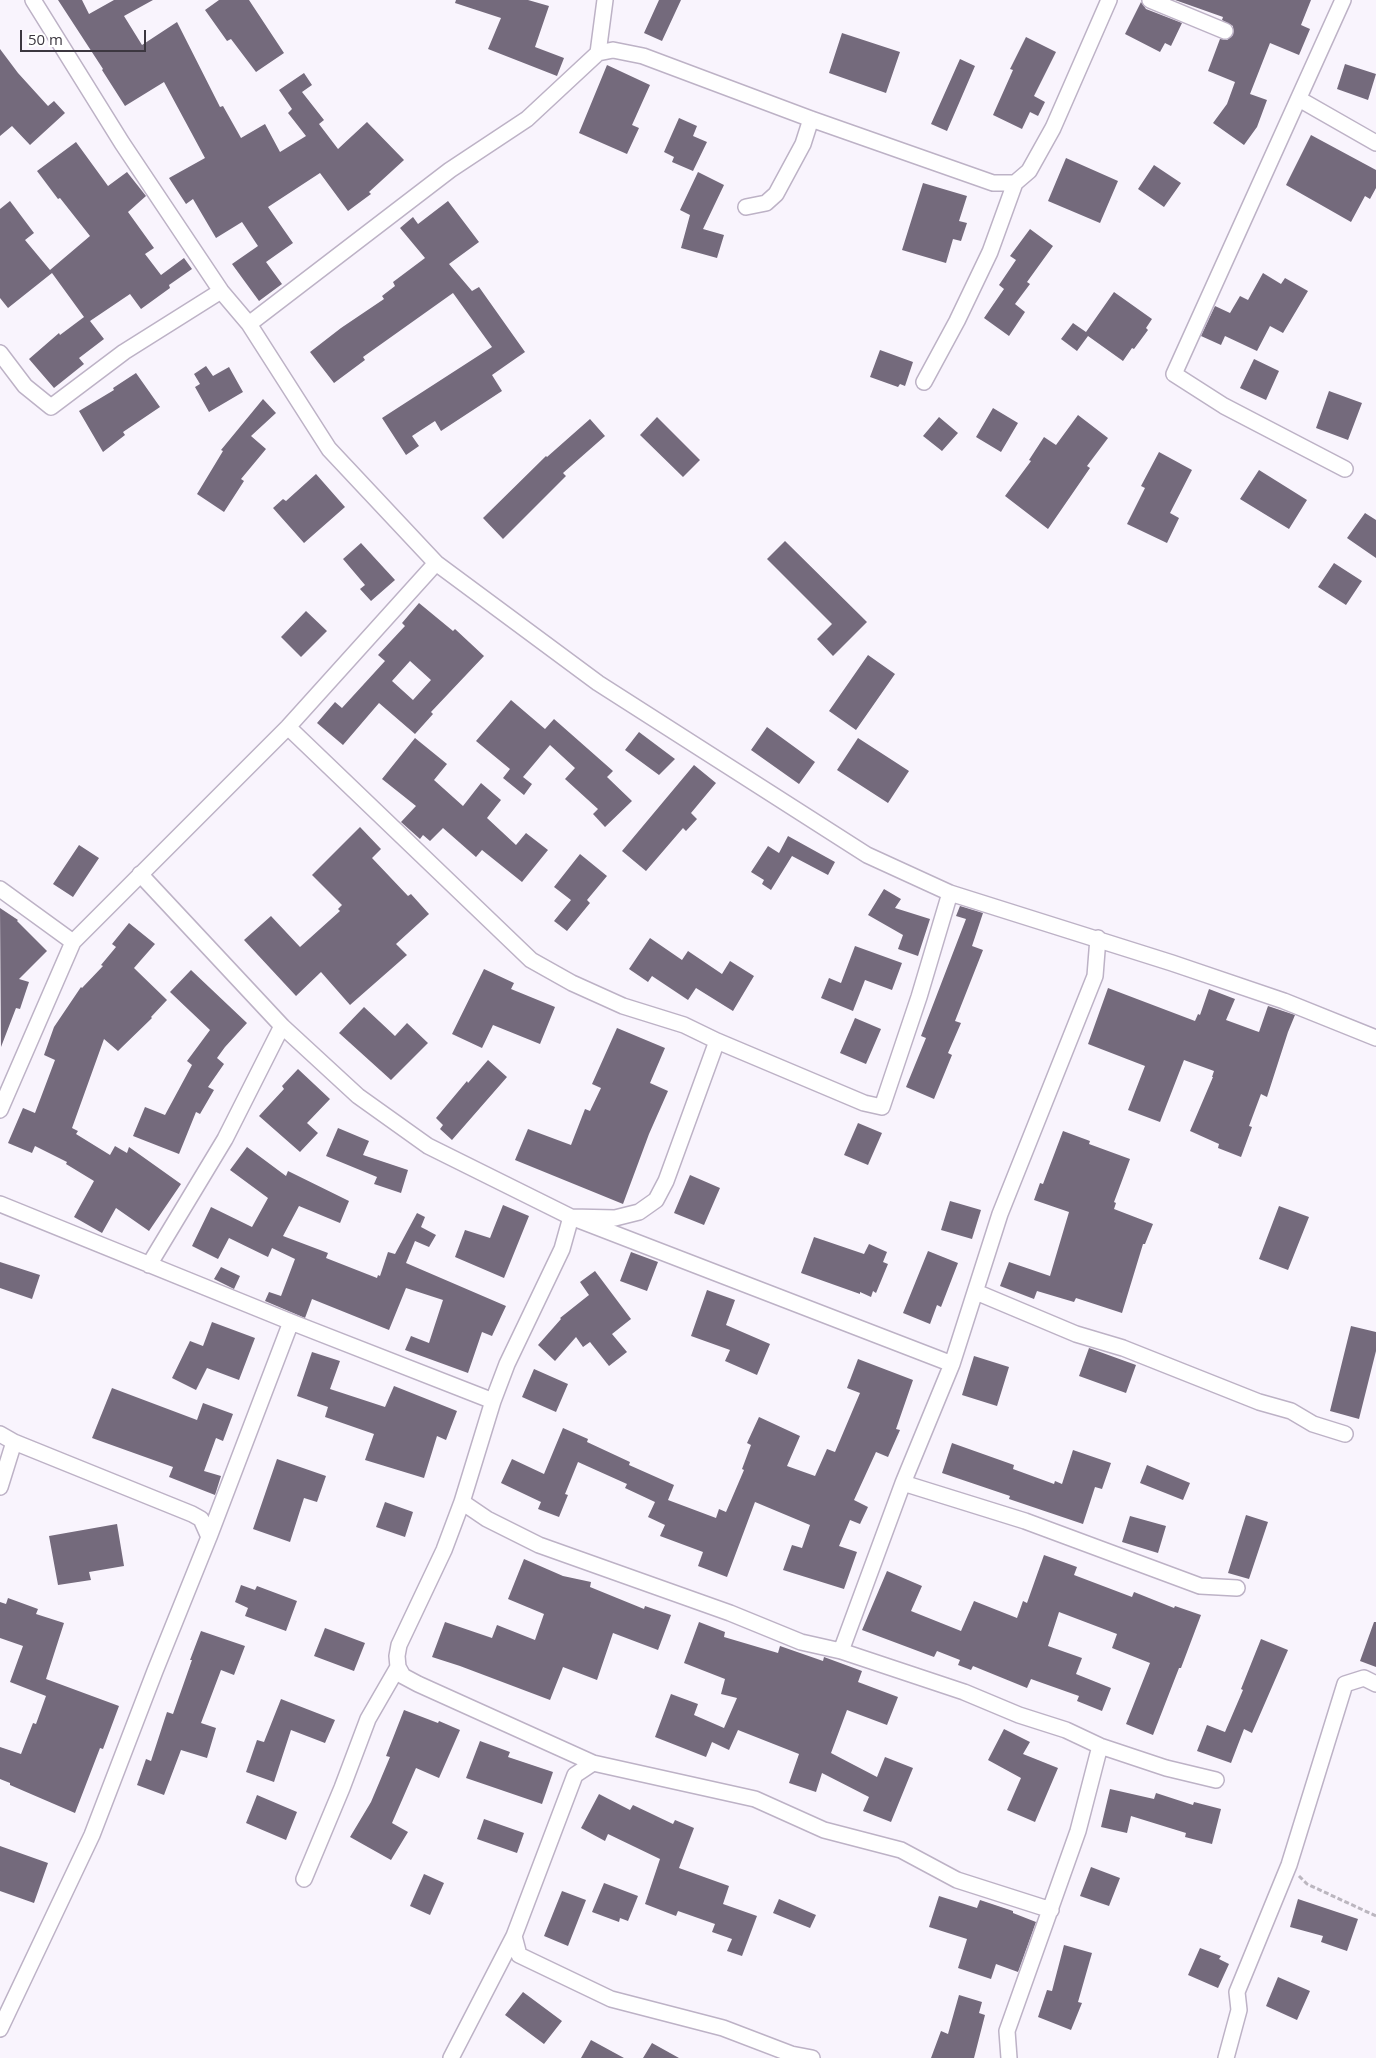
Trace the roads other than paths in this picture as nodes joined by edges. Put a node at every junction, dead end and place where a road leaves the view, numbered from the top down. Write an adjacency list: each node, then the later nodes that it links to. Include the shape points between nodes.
1 (33, 0): 13 (street, via 122,143)
2 (605, 0): 7 (street)
3 (1109, 0): 11 (street, via 1053,128 1029,171)
4 (1150, 0): 6 (street)
5 (1343, 0): 8 (street)
6 (1226, 31)
7 (598, 53): 9 (street, via 612,50 644,56); 14 (street, via 527,119 450,170)
8 (1299, 99): 10 (street); 17 (street, via 1174,374 1224,406)
9 (811, 119): 11 (street, via 993,183); 12 (street, via 803,144 776,194 766,203)
10 (1376, 143)
11 (1015, 183): 16 (street, via 990,252)
12 (746, 207)
13 (221, 291): 14 (street); 15 (street, via 124,352 51,407 25,386)
14 (249, 324): 18 (street, via 329,449)
15 (0, 353)
16 (924, 382)
17 (1345, 469)
18 (436, 563): 19 (street); 22 (street, via 598,683 791,808 867,856)
19 (288, 727): 20 (street); 27 (street, via 531,960 623,1006 684,1025)
20 (140, 874): 24 (street); 25 (street)
21 (0, 889): 24 (street)
22 (950, 893): 23 (street); 27 (street, via 920,997 882,1107 864,1103)
23 (1098, 938): 26 (street, via 1284,1001); 32 (street, via 1095,976 1000,1214)
24 (73, 942): 28 (street)
25 (282, 1026): 30 (street, via 358,1096 428,1146); 31 (street, via 225,1140)
26 (1376, 1038)
27 (717, 1041): 30 (street, via 666,1181 656,1200 639,1212 615,1218)
28 (0, 1110)
29 (0, 1204): 31 (street)
30 (571, 1217): 34 (street); 35 (street, via 562,1249 507,1364)
31 (149, 1265): 33 (street)
32 (976, 1292): 34 (street); 37 (street, via 1076,1334 1124,1348)
33 (291, 1322): 35 (street); 42 (street)
34 (952, 1364): 39 (street)
35 (493, 1401): 41 (street)
36 (0, 1434): 38 (street)
37 (1345, 1434)
38 (14, 1442): 40 (street); 42 (street, via 192,1514 201,1519)
39 (902, 1483): 43 (street, via 1025,1521 1200,1586); 44 (street)
40 (0, 1487)
41 (462, 1502): 44 (street, via 487,1519 539,1545 730,1613 800,1642); 45 (street, via 444,1550 399,1645)
42 (209, 1537): 53 (street, via 92,1835)
43 (1237, 1588)
44 (841, 1651): 47 (street, via 964,1692)
45 (398, 1667): 48 (street, via 403,1676 418,1684); 50 (street, via 368,1719)
46 (1376, 1684): 57 (street, via 1364,1678 1345,1684 1289,1865 1237,1992 1239,2010)
47 (1100, 1746): 49 (street, via 1166,1768); 51 (street, via 1078,1831)
48 (593, 1763): 51 (street, via 755,1800 824,1830 901,1850 956,1880); 52 (street, via 576,1775)
49 (1216, 1780)
50 (304, 1879)
51 (1051, 1910): 56 (street, via 1007,2031)
52 (514, 1936): 54 (street); 55 (street, via 519,1956 611,1999 723,2028 791,2054)
53 (0, 2029)
54 (451, 2058)
55 (812, 2058)
56 (1010, 2058)
57 (1226, 2058)

